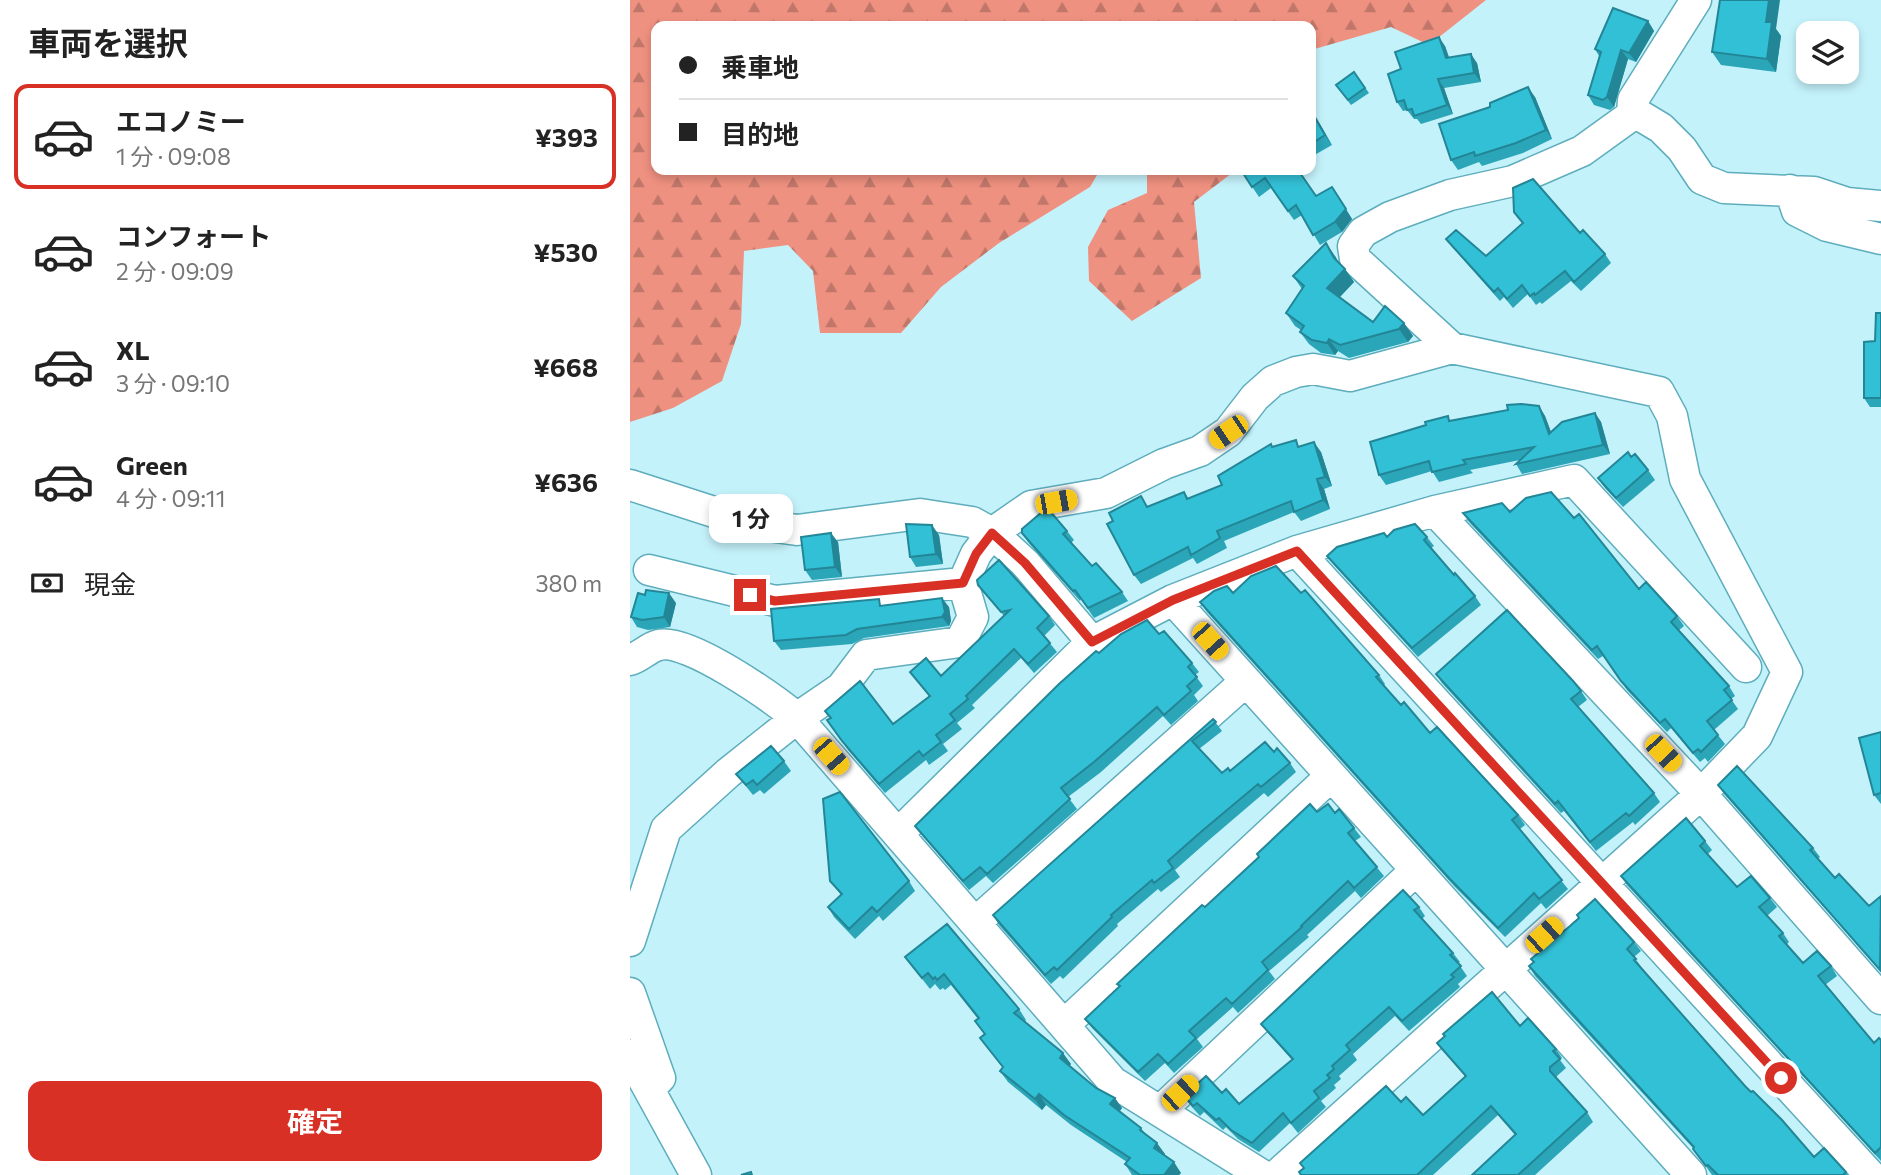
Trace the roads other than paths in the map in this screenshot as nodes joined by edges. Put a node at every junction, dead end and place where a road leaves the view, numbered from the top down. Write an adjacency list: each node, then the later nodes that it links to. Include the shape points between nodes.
1 (1696, 0): 2 (street, via 1633,100)
2 (1632, 115): 3 (street, via 1661,128 1702,179 1724,188); 6 (street, via 1582,150 1513,181 1450,195 1390,216 1363,232 1353,246 1355,259)
3 (1790, 190): 4 (street); 5 (street, via 1797,211 1827,226)
4 (1881, 206)
5 (1881, 239)
6 (1452, 348): 9 (street, via 1350,376 1313,369 1273,381 1228,432 1200,452 1106,493 1031,506); 20 (street, via 1659,391 1672,416 1685,479 1787,672 1757,736)
7 (630, 485): 9 (street, via 748,523 797,530 920,514 972,522)
8 (1435, 512): 10 (street); 16 (street, via 1574,480); 20 (street)
9 (992, 533): 12 (street); 14 (street, via 1025,563)
10 (1297, 551): 13 (street); 23 (street)
11 (649, 570): 12 (street, via 775,601)
12 (963, 583): 18 (street, via 973,617 960,642 866,655 841,688)
13 (1173, 600): 14 (street); 17 (street)
14 (1092, 642): 21 (street)
15 (630, 660): 18 (street, via 659,645 682,646 769,695)
16 (1746, 667)
17 (1247, 681): 19 (street); 24 (street)
18 (797, 718): 21 (street); 25 (street, via 666,829)
19 (1331, 776): 22 (street); 29 (street)
20 (1702, 794): 23 (street); 28 (street)
21 (899, 833): 24 (street)
22 (1416, 870): 26 (street); 32 (street)
23 (1602, 883): 26 (street); 37 (street)
24 (976, 922): 29 (street)
25 (630, 940)
26 (1506, 969): 35 (street); 36 (street)
27 (630, 993): 31 (street, via 660,1078)
28 (1881, 999)
29 (1064, 1025): 32 (street, via 1113,1082)
30 (630, 1055): 31 (street)
31 (649, 1087): 33 (street)
32 (1160, 1111): 34 (street)
33 (696, 1175)
34 (1262, 1175)
35 (1277, 1175)
36 (1691, 1175)
37 (1870, 1175)

